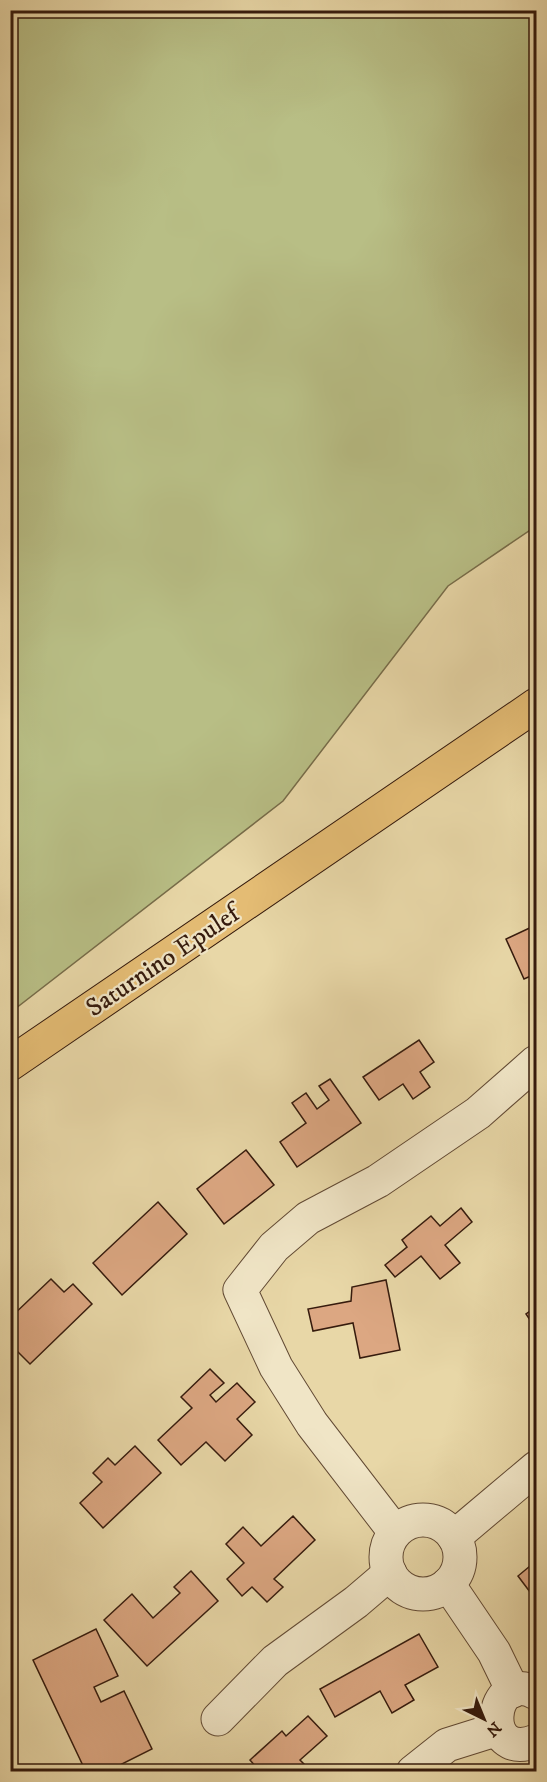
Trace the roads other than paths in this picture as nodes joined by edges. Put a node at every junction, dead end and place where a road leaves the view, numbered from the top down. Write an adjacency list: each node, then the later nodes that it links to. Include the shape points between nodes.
1 (537, 688): 3 (main road, Saturnino Epulef)
2 (537, 705): 3 (main road, Saturnino Epulef)
3 (314, 857): 5 (main road, Saturnino Epulef)
4 (537, 1062): 7 (street, via 478,1113 378,1181 308,1218 274,1247 240,1290 276,1367 306,1415)
5 (10, 1064)
6 (537, 1468): 8 (street)
7 (396, 1532): 8 (street, via 411,1522 425,1520 445,1527); 9 (street, via 387,1550)
8 (454, 1537): 10 (street, via 460,1559)
9 (390, 1574): 10 (street, via 399,1586 416,1593 432,1593); 12 (street, via 275,1661)
10 (448, 1584): 11 (street)
11 (525, 1692): 13 (street, via 498,1704)
12 (218, 1719)
13 (498, 1729): 14 (street, via 513,1742); 15 (street, via 447,1744)
14 (537, 1741)
15 (413, 1772)

